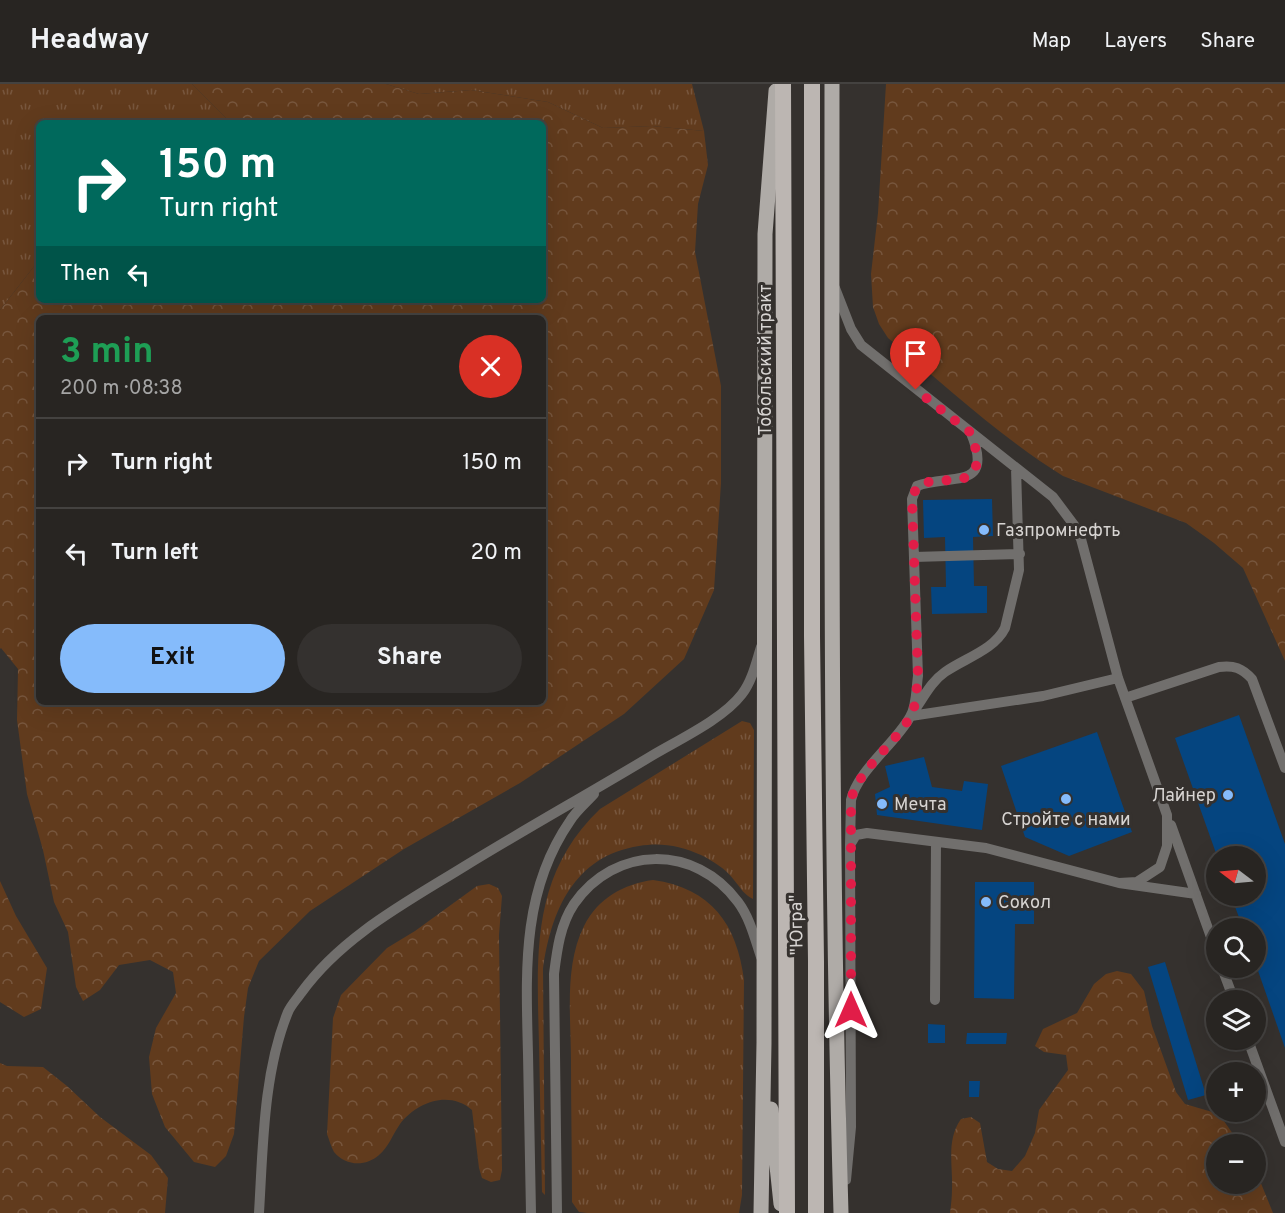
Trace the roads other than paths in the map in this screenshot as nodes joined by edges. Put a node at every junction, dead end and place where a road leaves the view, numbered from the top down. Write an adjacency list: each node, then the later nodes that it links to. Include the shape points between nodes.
1 (777, 84): 10 (main road, via 765,234)
2 (783, 84): 11 (highway, Тобольский тракт)
3 (812, 84): 34 (highway, "Югра")
4 (831, 84): 5 (main road)
5 (832, 279): 6 (lane, via 850,329 861,345); 35 (main road, via 832,657)
6 (971, 433): 7 (lane); 9 (lane, via 977,454 971,475 917,486 912,499)
7 (1016, 468): 8 (lane); 12 (lane, via 1053,497 1081,539)
8 (1020, 554): 9 (lane); 14 (lane, via 1001,636 938,678)
9 (914, 557): 14 (lane, via 918,676)
10 (764, 636): 16 (lane, via 742,694 720,714); 23 (main road)
11 (785, 636): 33 (highway, "Югра")
12 (1118, 678): 13 (lane); 14 (lane, via 1043,696)
13 (1125, 699): 15 (lane, via 1219,667 1243,669 1252,679); 17 (lane)
14 (911, 716): 19 (lane, via 853,793)
15 (1285, 768)
16 (600, 787): 28 (lane, via 387,914 313,977 289,1009 274,1052); 29 (lane, via 562,833 539,885 532,915 526,962)
17 (1167, 815): 20 (lane, via 1167,846 1160,867 1137,882); 21 (lane)
18 (936, 842): 19 (lane, via 867,833 856,835); 20 (lane, via 1006,852); 24 (lane)
19 (850, 845): 35 (lane, via 852,1127)
20 (1119, 883): 21 (lane)
21 (1196, 894): 22 (lane)
22 (1206, 922)
23 (763, 965): 25 (main road); 30 (lane, via 739,903 722,884 690,865 648,858 620,866 595,880 574,905 559,936 554,974)
24 (935, 1000)
25 (764, 1043): 31 (main road); 32 (main road)
26 (1252, 1050): 27 (lane)
27 (1285, 1142)
28 (259, 1213)
29 (531, 1213)
30 (556, 1213)
31 (761, 1213)
32 (782, 1213)
33 (788, 1213)
34 (816, 1213)
35 (842, 1213)

